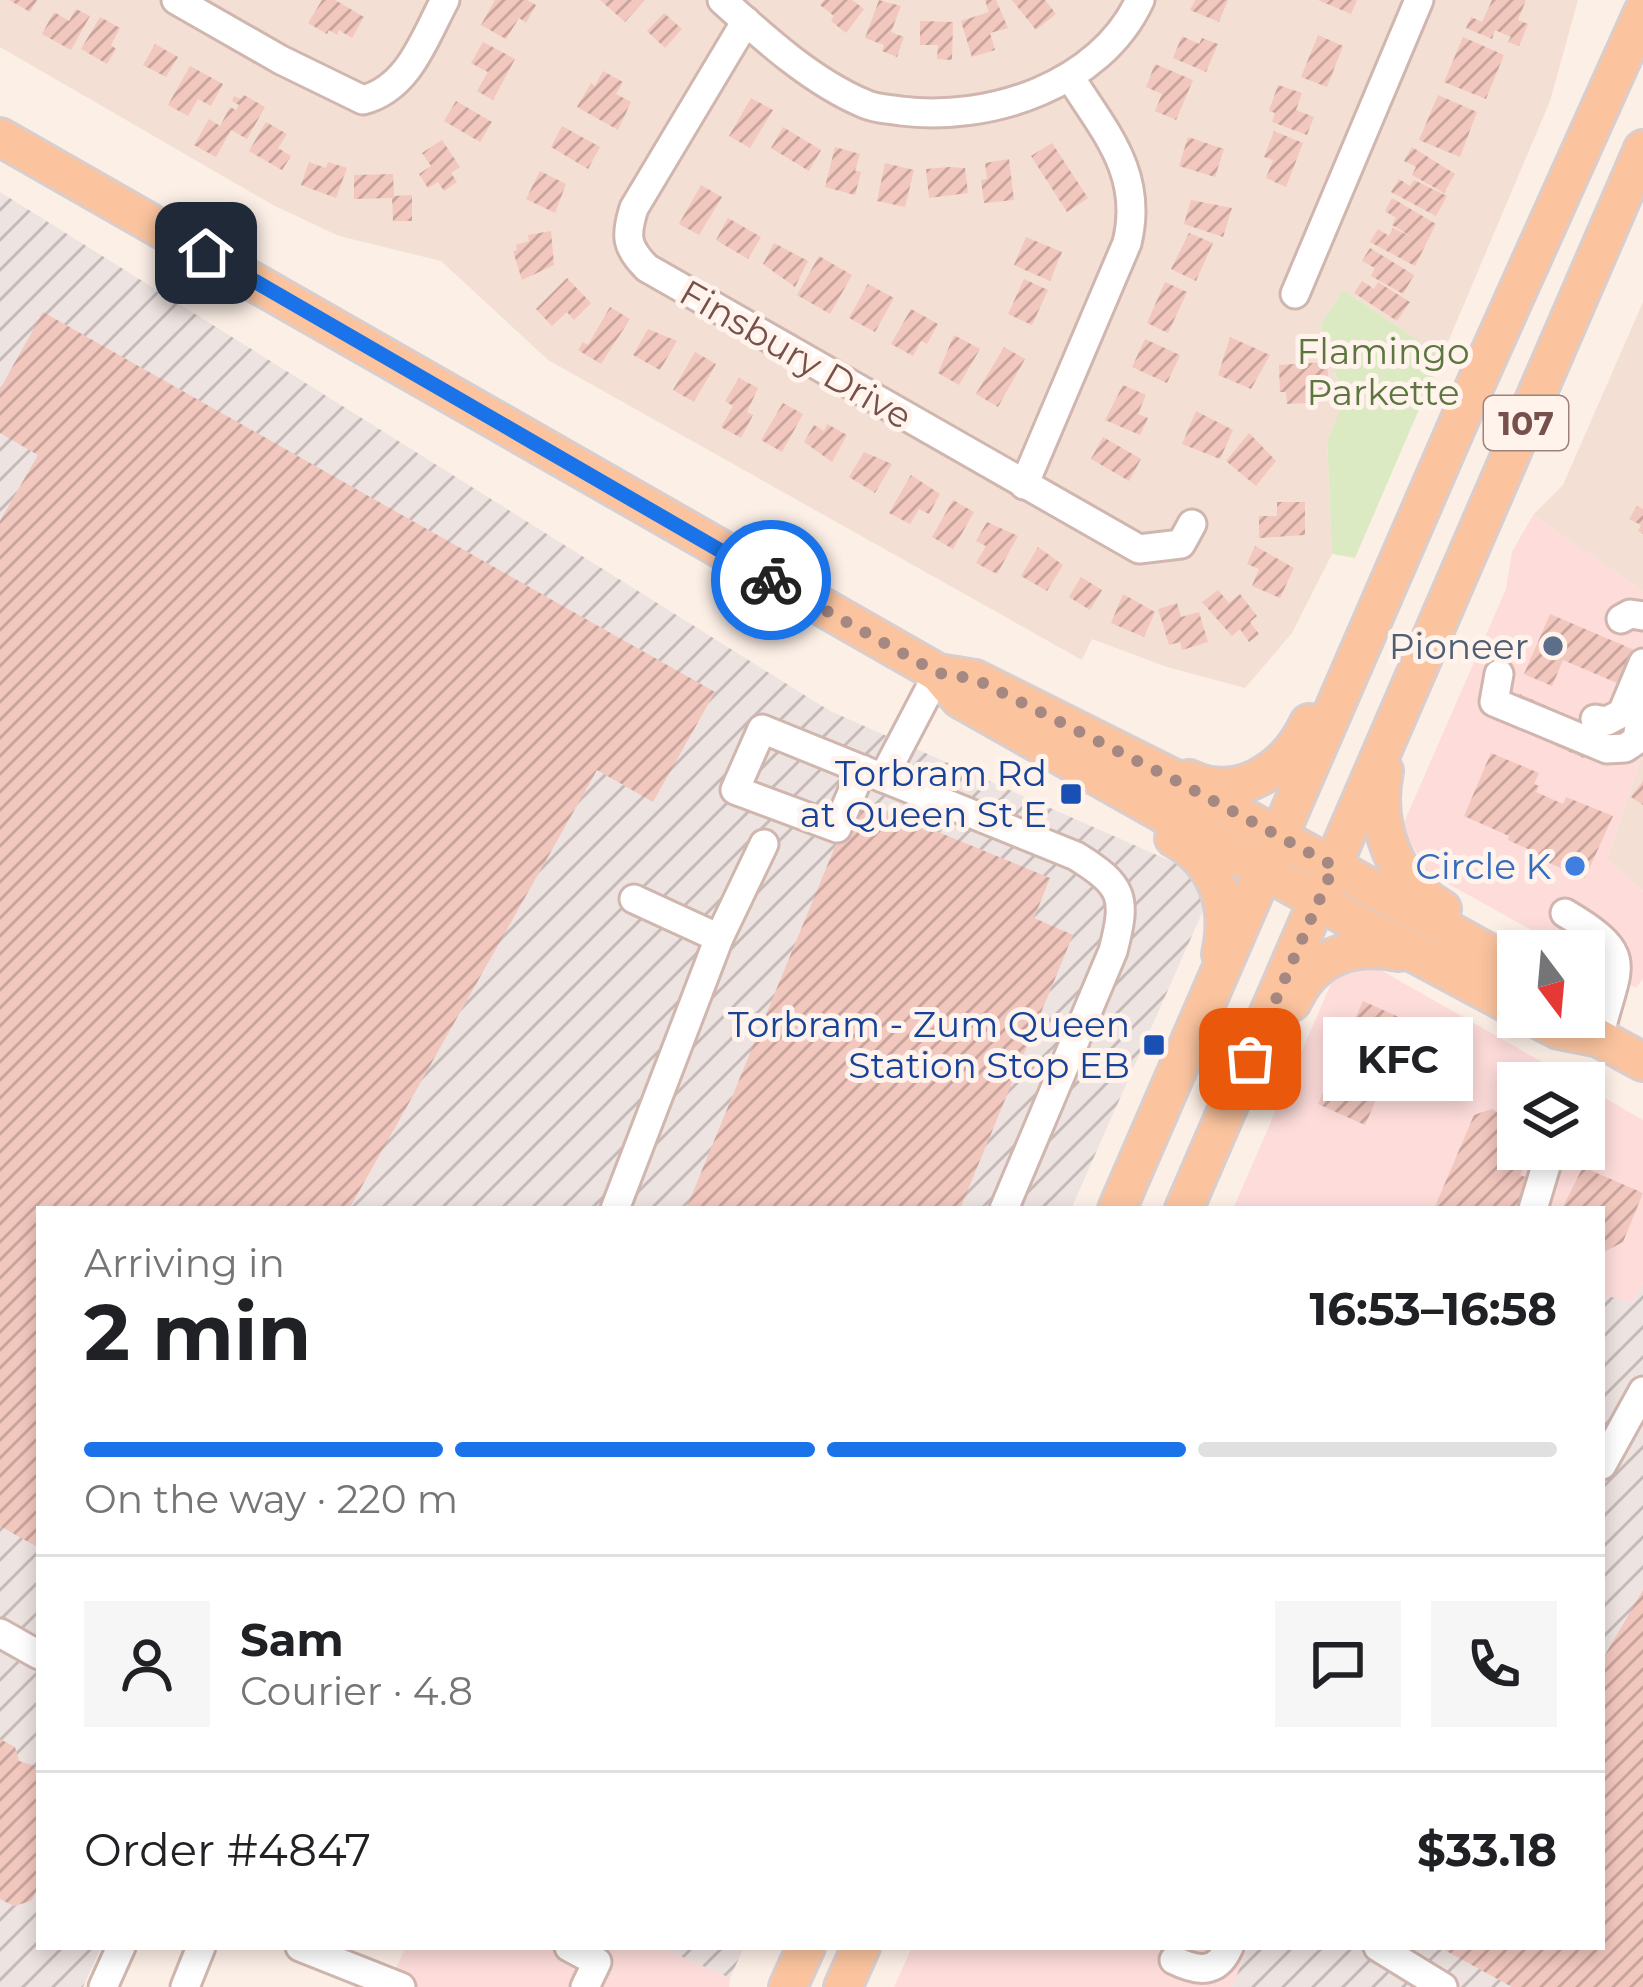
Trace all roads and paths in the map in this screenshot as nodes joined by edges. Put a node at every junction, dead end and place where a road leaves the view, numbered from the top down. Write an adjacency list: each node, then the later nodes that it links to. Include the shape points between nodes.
1 (176, 0): 2 (street, via 363,100 400,81)
2 (445, 0)
3 (722, 0): 7 (street)
4 (1140, 0): 8 (street)
5 (1419, 0): 11 (street)
6 (1643, 12): 14 (main road, 107)
7 (746, 21): 8 (street, via 870,107 981,111); 12 (street, Finsbury Drive, via 634,208 630,251)
8 (1070, 77): 12 (street, via 1114,147 1134,213)
9 (0, 137): 16 (main road)
10 (1643, 149): 18 (main road, 107)
11 (1295, 294)
12 (1024, 485): 13 (street, Finsbury Drive, via 1139,549 1180,544)
13 (1192, 524)
14 (1390, 578): 22 (main road, via 1366,590 1300,742 1268,774 1219,788); 24 (main road, 107)
15 (1643, 662): 20 (street, via 1622,713)
16 (938, 673): 21 (main road, via 960,699); 22 (main road, via 975,679); 23 (street)
17 (1499, 674): 19 (street, via 1494,702 1607,749 1637,740)
18 (1406, 697): 26 (main road, 107); 34 (main road, via 1382,775 1388,844 1419,896)
19 (1643, 698)
20 (1595, 718)
21 (1026, 737): 27 (main road); 40 (main road, via 1033,757 1210,867 1222,951)
22 (1094, 738): 24 (main road)
23 (872, 774): 23 (street, via 762,729 735,790 837,827); 45 (street, via 1076,856 1108,876 1124,909)
24 (1279, 836): 26 (main road); 27 (main road, 107)
25 (764, 844): 32 (street)
26 (1334, 866): 29 (main road, 107); 35 (main road)
27 (1264, 870): 29 (main road); 40 (main road, 107)
28 (634, 899): 32 (street)
29 (1319, 901): 36 (main road); 42 (main road, 107)
30 (1565, 914): 31 (street)
31 (1593, 930)
32 (719, 938): 44 (street)
33 (1605, 939): 37 (street, via 1617,969)
34 (1497, 940)
35 (1497, 957)
36 (1460, 978): 38 (main road); 42 (main road, via 1371,947 1331,956 1305,978 1252,1096)
37 (1605, 996)
38 (1497, 998)
39 (1605, 1035): 41 (main road)
40 (1192, 1038): 46 (main road, 107)
41 (1643, 1063)
42 (1231, 1102): 47 (main road, 107)
43 (1544, 1170): 48 (street)
44 (616, 1206)
45 (1005, 1206)
46 (1118, 1206)
47 (1185, 1206)
48 (1534, 1206)
49 (1640, 1402): 50 (street)
50 (1605, 1460)
51 (0, 1634): 52 (street)
52 (36, 1653)
53 (120, 1950): 62 (street)
54 (200, 1950): 63 (street)
55 (308, 1950): 64 (street)
56 (575, 1950): 65 (street, via 597,1962)
57 (805, 1950): 66 (main road)
58 (859, 1950): 67 (main road)
59 (1227, 1950): 61 (street, via 1210,1969)
60 (1395, 1952): 68 (street)
61 (1174, 1960)
62 (103, 1987)
63 (185, 1987)
64 (401, 1987)
65 (586, 1987)
66 (788, 1987)
67 (843, 1987)
68 (1443, 1987)

